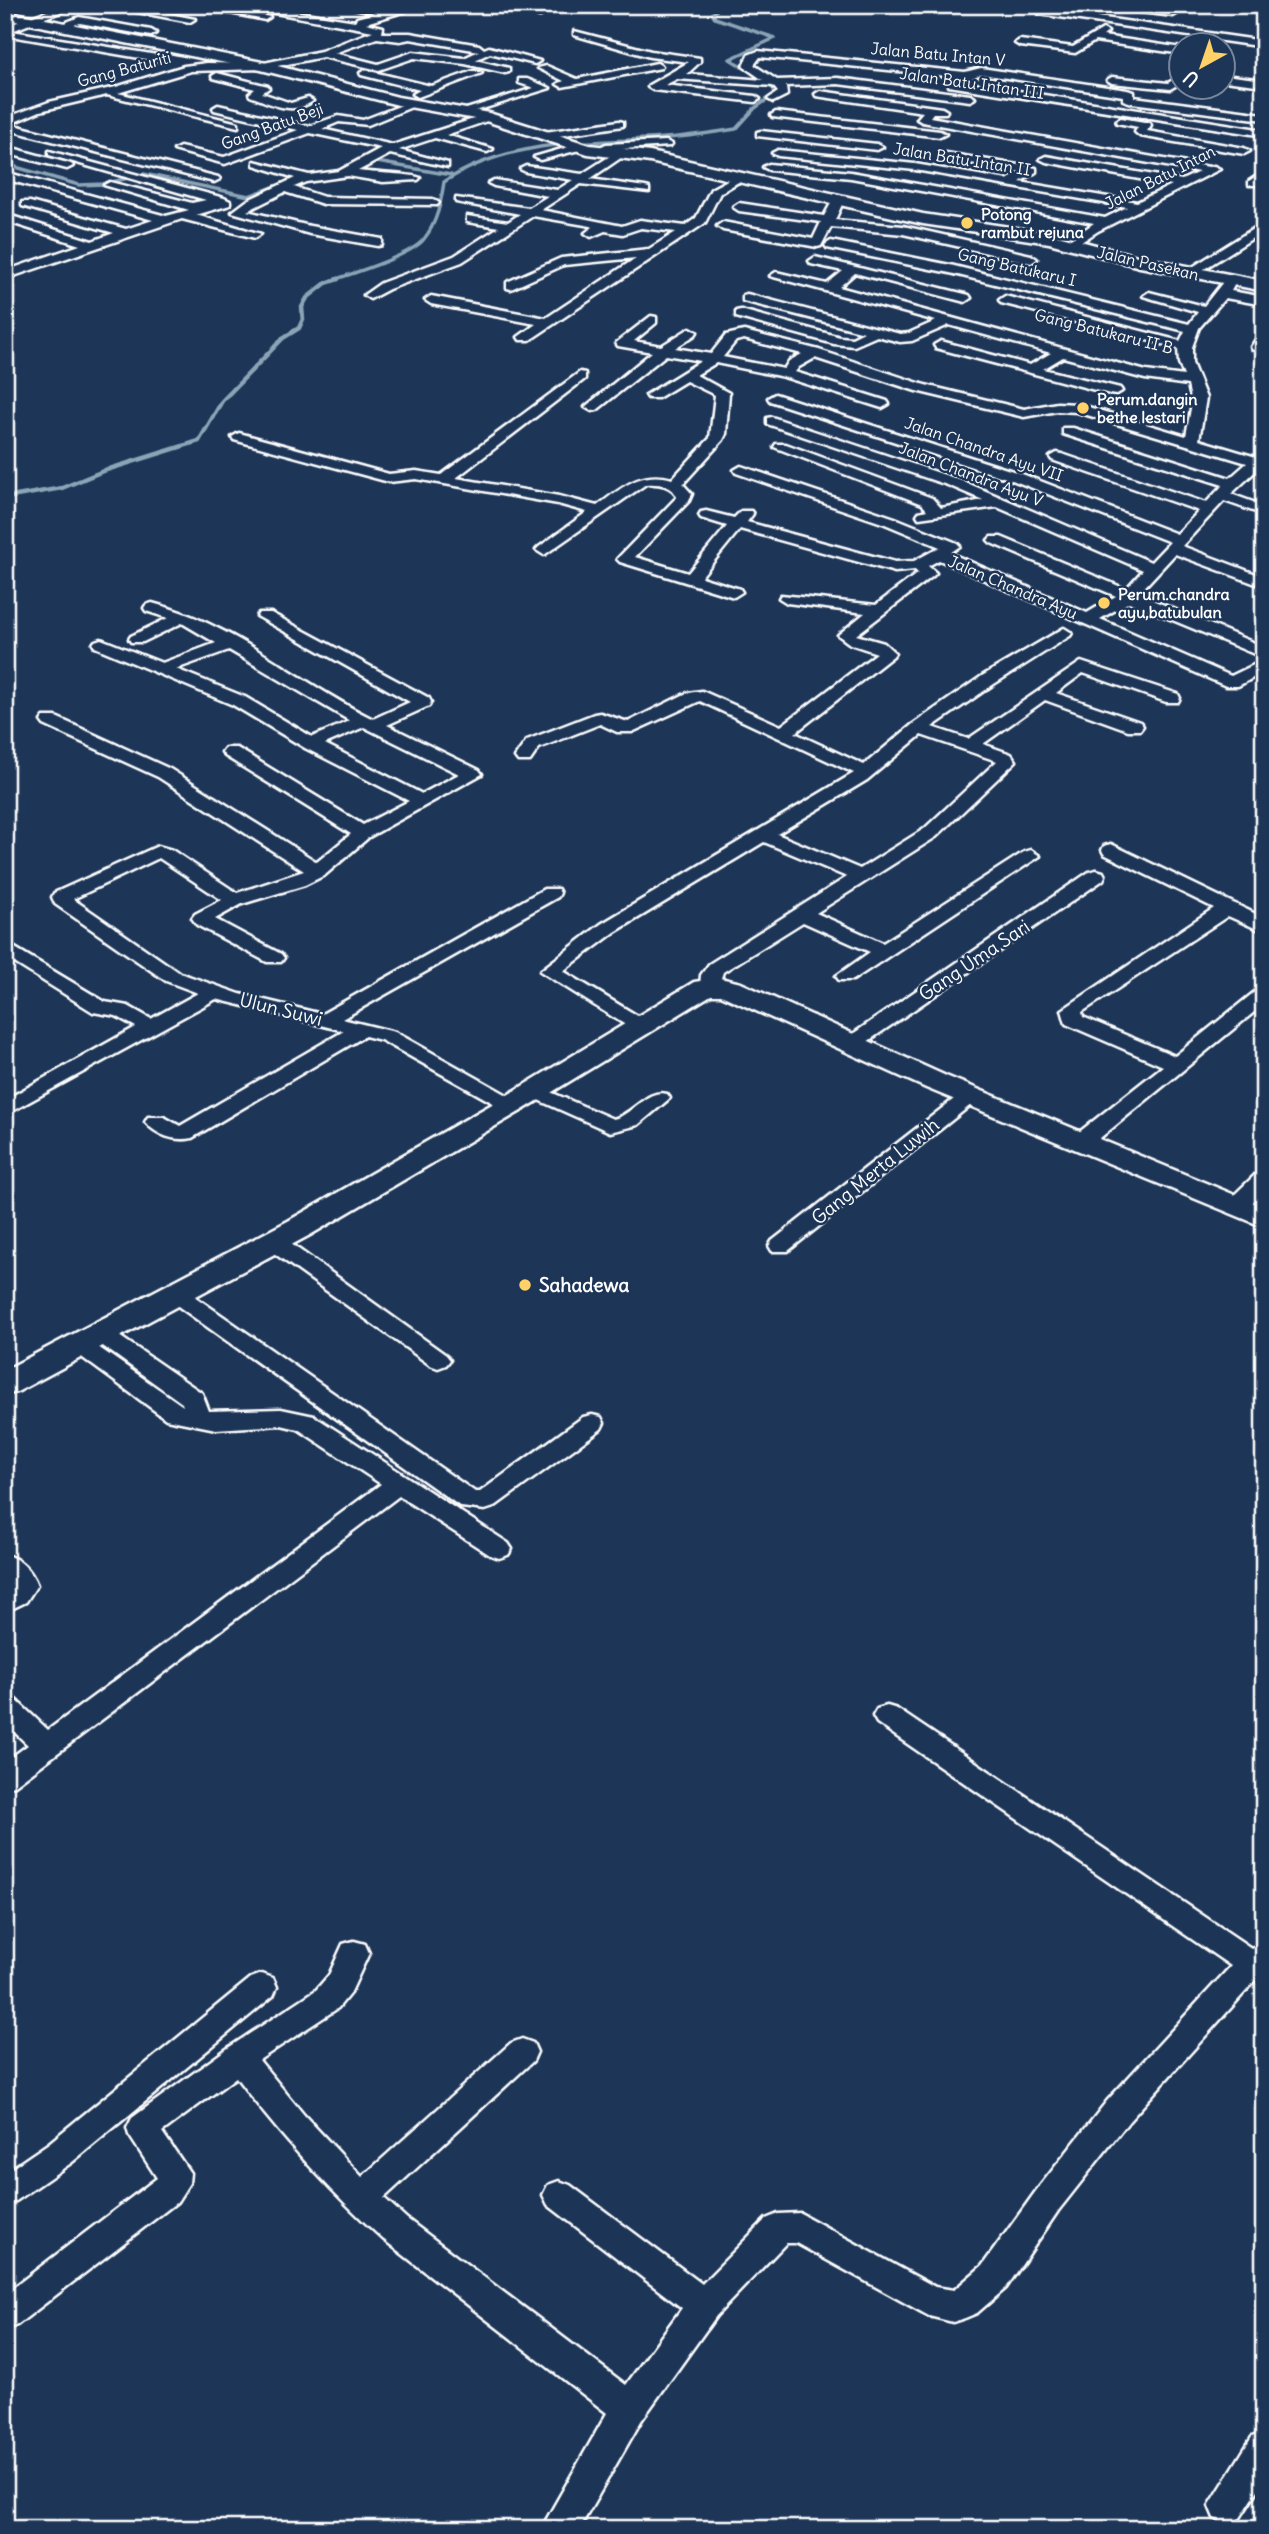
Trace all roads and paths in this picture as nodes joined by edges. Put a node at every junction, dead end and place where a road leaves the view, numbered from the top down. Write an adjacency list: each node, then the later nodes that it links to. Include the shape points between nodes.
1 (73, 5): 17 (street)
2 (105, 5): 13 (street)
3 (193, 5): 18 (street)
4 (347, 5): 10 (street)
5 (408, 5): 10 (street)
6 (500, 5): 11 (street)
7 (1122, 8): 12 (street)
8 (175, 9): 13 (street)
9 (1042, 12): 15 (street)
10 (386, 13): 18 (street, via 362,19)
11 (540, 13)
12 (1174, 13): 20 (street); 24 (street)
13 (160, 14): 16 (street); 21 (street)
14 (5, 15): 17 (street, Jalan Pasekan)
15 (1070, 15): 24 (street); 29 (street)
16 (190, 19)
17 (34, 20): 19 (street, Jalan Pasekan); 30 (street)
18 (360, 24): 26 (street)
19 (62, 26): 21 (street, via 79,20); 31 (street, Jalan Pasekan)
20 (1220, 26)
21 (125, 28): 31 (street)
22 (448, 30): 26 (street, via 404,25)
23 (598, 30): 52 (street, via 690,51)
24 (1149, 31): 28 (street); 35 (street)
25 (1103, 32): 32 (street)
26 (378, 33): 37 (street, Gang Baturiti); 39 (street)
27 (578, 33): 52 (street, via 650,54)
28 (1168, 33)
29 (1048, 34)
30 (6, 35): 40 (street); 45 (street)
31 (147, 38): 40 (street); 53 (street, Jalan Pasekan)
32 (1093, 38): 34 (street, via 1072,50); 35 (street)
33 (1238, 40): 36 (street)
34 (1020, 43)
35 (1134, 44): 38 (street)
36 (1264, 44)
37 (345, 47): 41 (street); 43 (street, Gang Baturiti)
38 (1168, 49)
39 (489, 50): 51 (street); 65 (street, via 539,64)
40 (120, 51): 48 (street)
41 (364, 51)
42 (1238, 52): 46 (street)
43 (323, 54): 47 (street, Gang Baturiti); 49 (street, via 379,67)
44 (383, 55): 49 (street)
45 (95, 56)
46 (1264, 56)
47 (305, 58): 53 (street, Gang Baturiti); 72 (street)
48 (163, 59)
49 (401, 60): 51 (street, via 418,55)
50 (972, 60): 69 (street, via 988,61 991,66)
51 (464, 61): 56 (street)
52 (695, 61): 60 (street)
53 (259, 65): 55 (street, Gang Baturiti); 79 (street, Jalan Pasekan)
54 (657, 66): 65 (street)
55 (179, 70): 73 (street, Gang Baturiti); 81 (street, via 264,88 254,94)
56 (505, 70)
57 (477, 73): 62 (street)
58 (444, 74): 62 (street)
59 (967, 75): 66 (street, Jalan Batu Intan V, via 767,53 751,57 748,66); 68 (street); 87 (street, Jalan Batu Intan V, via 994,73 1127,93 1132,100)
60 (677, 76): 66 (street, Jalan Batu Intan III); 76 (street, via 653,87)
61 (882, 77): 68 (street)
62 (465, 78): 72 (street)
63 (1238, 80): 67 (street)
64 (523, 81): 71 (street)
65 (576, 82): 71 (street)
66 (772, 83): 77 (street, via 784,91); 114 (street, Jalan Batu Intan III, via 830,80 1142,124 1146,125 1140,132 1144,134)
67 (1264, 83)
68 (953, 84): 95 (street)
69 (1168, 85)
70 (488, 88): 75 (street)
71 (545, 88): 75 (street)
72 (431, 89): 79 (street)
73 (104, 92): 89 (street, via 246,128); 90 (street, Gang Baturiti, via 38,108)
74 (820, 94): 82 (street)
75 (513, 96): 83 (street)
76 (755, 99)
77 (773, 99)
78 (308, 101): 81 (street)
79 (398, 101): 80 (street, Jalan Pasekan)
80 (414, 104): 83 (street, Jalan Pasekan); 88 (street, Gang Batu Beji, via 364,123)
81 (291, 107): 88 (street); 89 (street, via 269,111 219,103)
82 (931, 109): 85 (street); 97 (street, via 922,119)
83 (462, 112): 86 (street, Jalan Pasekan)
84 (776, 115): 97 (street, via 993,142 1003,142)
85 (975, 116)
86 (489, 117): 98 (street); 99 (street, Jalan Pasekan)
87 (1264, 117)
88 (338, 119): 93 (street, Gang Batu Beji)
89 (266, 122): 93 (street)
90 (5, 124): 126 (street)
91 (619, 124): 99 (street)
92 (1025, 125): 94 (street)
93 (314, 129): 104 (street); 108 (street, Gang Batu Beji, via 225,161)
94 (1060, 132)
95 (1264, 133)
96 (761, 134): 107 (street)
97 (1014, 134): 114 (street)
98 (435, 135): 104 (street); 105 (street)
99 (545, 135): 106 (street, Jalan Pasekan)
100 (1264, 139): 114 (street, Jalan Batu Intan)
101 (5, 142): 139 (street)
102 (666, 144): 106 (street)
103 (5, 149): 122 (street)
104 (390, 149): 116 (street); 119 (street)
105 (487, 149)
106 (587, 149): 109 (street, Jalan Pasekan); 112 (street)
107 (891, 149)
108 (180, 150)
109 (622, 153): 125 (street, Jalan Pasekan); 127 (street)
110 (778, 153): 128 (street, Jalan Batu Intan II, via 871,161)
111 (931, 154): 128 (street, via 1032,170)
112 (540, 157)
113 (1046, 159): 131 (street)
114 (1233, 159): 131 (street, Jalan Batu Intan)
115 (258, 163): 123 (street)
116 (444, 165)
117 (769, 167): 151 (street, via 851,175)
118 (526, 169): 127 (street)
119 (347, 172): 123 (street); 124 (street, via 383,179)
120 (1264, 174): 130 (street)
121 (5, 175): 149 (street)
122 (100, 176)
123 (307, 178): 134 (street)
124 (414, 178)
125 (739, 178): 138 (street, Jalan Pasekan); 157 (street, via 715,191 701,220)
126 (214, 179)
127 (583, 180): 135 (street); 136 (street, via 639,189)
128 (1011, 182): 143 (street, Jalan Batu Intan II)
129 (494, 183): 135 (street)
130 (1254, 183)
131 (1185, 184): 143 (street, Jalan Batu Intan)
132 (110, 186): 139 (street, via 192,207)
133 (861, 187): 156 (street)
134 (285, 188): 140 (street); 141 (street, via 323,200)
135 (560, 194): 145 (street)
136 (623, 197)
137 (460, 200): 145 (street)
138 (838, 201): 150 (street); 162 (street, Jalan Pasekan)
139 (221, 202): 140 (street); 146 (street)
140 (252, 202): 161 (street, via 238,212)
141 (433, 203)
142 (26, 204): 158 (street)
143 (1139, 206): 151 (street, Jalan Batu Intan)
144 (739, 207): 150 (street)
145 (532, 213): 152 (street); 155 (street)
146 (181, 215): 149 (street); 160 (street)
147 (5, 217): 163 (street)
148 (471, 219): 152 (street)
149 (166, 220): 158 (street)
150 (828, 221): 153 (street, via 817,243); 166 (street, via 903,230)
151 (1107, 222): 156 (street, Jalan Batu Intan)
152 (512, 226): 176 (street, via 451,262)
153 (723, 226)
154 (1264, 226): 169 (street)
155 (603, 227): 157 (street, via 623,230 643,224); 159 (street)
156 (1094, 228): 162 (street, Jalan Batu Intan)
157 (687, 230): 165 (street)
158 (126, 233): 163 (street)
159 (591, 233)
160 (255, 234)
161 (378, 242)
162 (1072, 244): 169 (street, Jalan Pasekan)
163 (93, 245): 170 (street)
164 (831, 246): 189 (street, Gang Batukaru I, via 950,269)
165 (653, 253): 172 (street, via 561,262); 186 (street)
166 (1031, 259)
167 (815, 261): 168 (street)
168 (853, 269): 175 (street); 179 (street)
169 (1189, 273): 174 (street, Jalan Pasekan)
170 (5, 275)
171 (776, 276): 175 (street)
172 (511, 285)
173 (1264, 286): 174 (street, Jalan Pasekan)
174 (1228, 287): 182 (street); 183 (street)
175 (830, 288): 187 (street)
176 (370, 295)
177 (1149, 296): 183 (street)
178 (747, 298): 190 (street)
179 (965, 298)
180 (431, 300): 186 (street)
181 (1004, 300): 194 (street)
182 (1264, 301)
183 (1208, 311): 189 (street)
184 (741, 314): 190 (street, via 839,341 854,342)
185 (651, 320): 195 (street, via 623,342)
186 (548, 321): 192 (street)
187 (947, 321): 190 (street, via 906,339); 197 (street)
188 (1013, 326): 201 (street, Gang Batukaru II B)
189 (1193, 329): 194 (street)
190 (877, 331)
191 (690, 332): 195 (street)
192 (526, 337)
193 (941, 345): 199 (street)
194 (1185, 346): 201 (street)
195 (663, 351): 198 (street); 203 (street)
196 (814, 353): 198 (street, via 744,335 731,338); 200 (street, via 794,364); 212 (street, via 932,391 1019,412 1078,408)
197 (1060, 353): 199 (street); 201 (street, via 1145,375)
198 (714, 359): 200 (street); 202 (street)
199 (1032, 370): 204 (street)
200 (787, 374): 207 (street)
201 (1189, 375): 212 (street, via 1199,397)
202 (687, 376): 205 (street); 220 (street, via 722,393 719,434)
203 (587, 386): 208 (street); 217 (street)
204 (1115, 391)
205 (653, 395)
206 (775, 398): 232 (street, Jalan Chandra Ayu VII, via 1017,477)
207 (881, 404)
208 (593, 407)
209 (772, 421): 221 (street, Jalan Chandra Ayu V)
210 (1068, 431): 219 (street)
211 (239, 437): 217 (street, via 389,478 415,475)
212 (1192, 441): 215 (street)
213 (781, 447): 222 (street)
214 (1057, 457): 224 (street)
215 (1261, 461): 219 (street)
216 (741, 470): 230 (street)
217 (444, 480): 225 (street)
218 (1264, 482): 219 (street)
219 (1231, 484): 224 (street); 226 (street)
220 (674, 485): 225 (street, via 644,479); 237 (street, via 684,498 625,559)
221 (974, 491): 222 (street); 223 (street, Jalan Chandra Ayu V)
222 (927, 501): 227 (street)
223 (1000, 502): 227 (street); 236 (street, Jalan Chandra Ayu V)
224 (1208, 509): 232 (street)
225 (599, 511): 233 (street)
226 (1264, 511)
227 (938, 513): 230 (street)
228 (706, 515): 229 (street)
229 (742, 518): 235 (street, via 889,571); 237 (street)
230 (890, 521): 234 (street, via 952,546)
231 (996, 540): 240 (street)
232 (1176, 544): 236 (street); 238 (street, Jalan Chandra Ayu VII)
233 (544, 550)
234 (939, 554): 235 (street); 246 (street, Jalan Chandra Ayu)
235 (918, 565): 243 (street, via 928,573)
236 (1153, 569): 240 (street)
237 (691, 580): 239 (street)
238 (1264, 582)
239 (734, 592)
240 (1128, 596): 246 (street); 251 (street)
241 (787, 598): 243 (street)
242 (152, 608): 245 (street)
243 (881, 610): 260 (street, via 846,635 887,653)
244 (265, 616): 257 (street, via 423,702)
245 (182, 617): 248 (street); 249 (street)
246 (1088, 619): 252 (street, Jalan Chandra Ayu, via 1233,682)
247 (1064, 633): 259 (street)
248 (137, 639)
249 (231, 643): 253 (street); 257 (street)
250 (102, 645): 253 (street)
251 (1264, 653)
252 (1264, 665)
253 (162, 669): 261 (street, via 239,701)
254 (1043, 694): 255 (street, via 1081,667); 258 (street); 262 (street)
255 (1172, 698)
256 (50, 721): 271 (street, via 164,773)
257 (369, 723): 261 (street); 266 (street, via 473,774)
258 (1134, 726)
259 (919, 728): 262 (street); 265 (street)
260 (785, 732): 264 (street, via 696,696 632,727 600,718 533,744); 265 (street)
261 (311, 744): 266 (street)
262 (971, 746): 272 (street, via 1007,761 930,833)
263 (230, 752): 267 (street)
264 (524, 757)
265 (866, 772): 268 (street)
266 (422, 801): 267 (street)
267 (363, 833): 271 (street)
268 (764, 835): 272 (street); 287 (street, via 608,928 554,967 551,973)
269 (1111, 850): 276 (street)
270 (1031, 856): 280 (street)
271 (318, 870): 275 (street, via 298,881)
272 (862, 876): 277 (street)
273 (1096, 876): 290 (street, Gang Uma Sari)
274 (551, 893): 286 (street)
275 (235, 900): 281 (street, via 202,918); 284 (street, Ulun Suwi, via 158,852 61,897 163,972)
276 (1227, 908): 278 (street); 291 (street, via 1072,1010 1073,1020)
277 (801, 914): 280 (street); 283 (street, via 716,968)
278 (1264, 926)
279 (5, 948): 288 (street, via 100,1008 121,1010)
280 (885, 951): 282 (street)
281 (274, 958)
282 (846, 976)
283 (709, 986): 287 (street); 290 (street, via 731,989)
284 (214, 992): 286 (street, Ulun Suwi); 288 (street)
285 (1264, 994): 291 (street)
286 (325, 1020): 289 (street, Ulun Suwi)
287 (639, 1025): 293 (street)
288 (149, 1027): 295 (street)
289 (363, 1029): 293 (street, Ulun Suwi); 296 (street, via 184,1133)
290 (851, 1044): 292 (street)
291 (1176, 1064): 297 (street)
292 (970, 1096): 297 (street); 302 (street, Gang Merta Luwih)
293 (523, 1098): 294 (street, Ulun Suwi, via 610,1126 630,1121); 301 (street)
294 (660, 1098)
295 (5, 1109)
296 (156, 1122)
297 (1081, 1142): 299 (street)
298 (1264, 1179): 299 (street)
299 (1237, 1205): 300 (street)
300 (1264, 1218)
301 (272, 1241): 303 (street); 305 (street)
302 (780, 1246)
303 (176, 1294): 304 (street); 307 (street, via 470,1501 485,1501)
304 (91, 1340): 306 (street); 308 (street, via 175,1413 227,1422 281,1417 305,1422)
305 (438, 1360)
306 (5, 1384)
307 (592, 1423)
308 (398, 1485): 309 (street); 314 (street)
309 (499, 1549)
310 (5, 1564): 311 (street, via 24,1585)
311 (5, 1603)
312 (5, 1706): 314 (street)
313 (887, 1716): 317 (street)
314 (46, 1745): 315 (street)
315 (5, 1777)
316 (354, 1953): 320 (street, via 327,1999)
317 (1257, 1959): 324 (street, via 1118,2111 994,2277 965,2302 953,2306 929,2301 800,2228 790,2227 778,2229)
318 (262, 1987): 321 (street, via 60,2152)
319 (522, 2052): 323 (street)
320 (239, 2057): 323 (street); 325 (street, via 143,2128 174,2173 166,2192)
321 (5, 2191)
322 (559, 2195): 324 (street)
323 (360, 2199): 326 (street)
324 (704, 2305): 326 (street)
325 (5, 2314)
326 (629, 2409): 329 (street)
327 (1264, 2449): 328 (street)
328 (1227, 2506)
329 (559, 2529)

